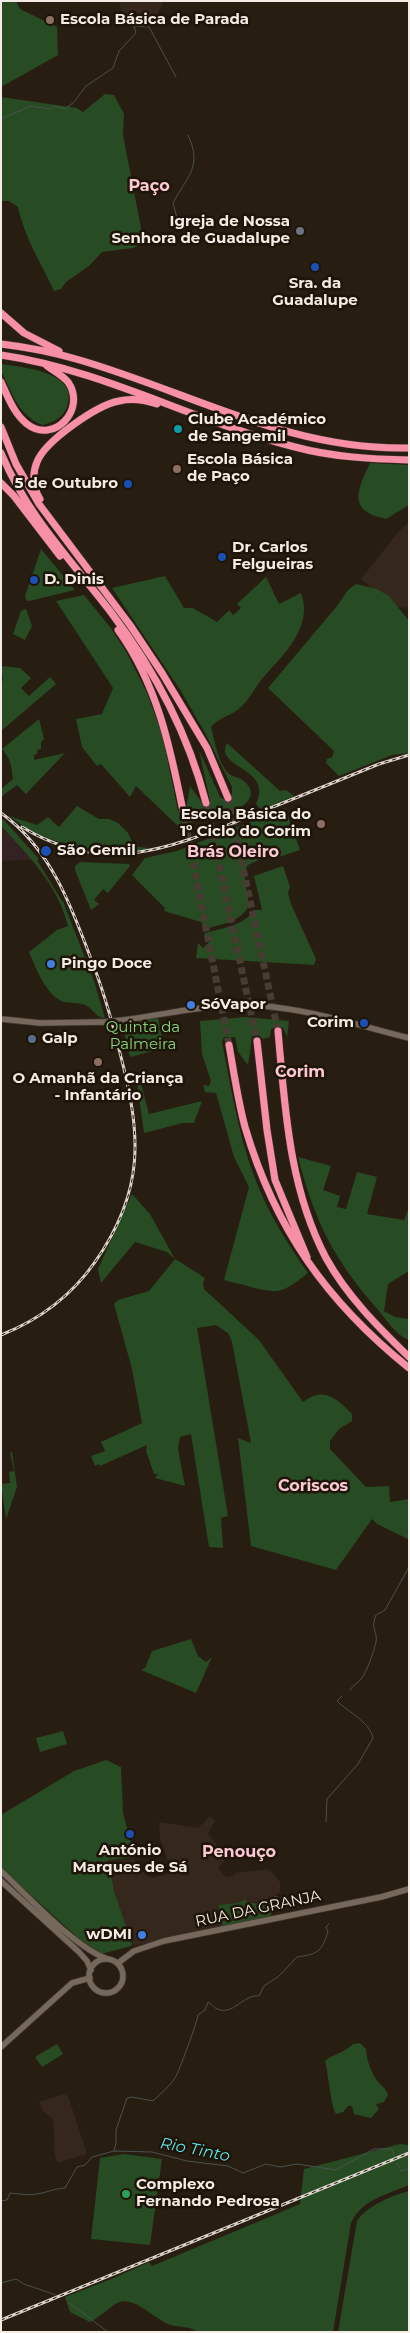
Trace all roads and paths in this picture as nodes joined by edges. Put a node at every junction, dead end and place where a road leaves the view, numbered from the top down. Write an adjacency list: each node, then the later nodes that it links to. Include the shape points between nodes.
1 (1, 313): 4 (highway, via 28,336)
2 (1, 344): 4 (highway)
3 (1, 355): 5 (highway)
4 (75, 358): 9 (highway, via 282,432 339,444)
5 (42, 363): 6 (highway, via 64,378 74,398 70,415 56,428 40,430 27,424 14,408); 7 (highway, via 93,376)
6 (1, 382)
7 (180, 408): 11 (highway, via 297,448 362,458); 13 (highway, via 175,411 134,400 111,403 86,416 43,451 34,469 35,485 37,495 55,522)
8 (1, 427): 13 (highway, via 28,486)
9 (409, 448)
10 (1, 453): 15 (highway, via 28,507 110,612 145,663 190,748)
11 (409, 460)
12 (1, 482): 16 (highway, via 103,609 137,660 168,737)
13 (54, 527): 14 (highway, via 130,625 176,695 208,748)
14 (228, 798)
15 (206, 803)
16 (183, 811)
17 (1, 1019): 19 (main road, bridge, via 40,1023 106,1022 208,1008 262,1006 284,1008)
18 (278, 1031): 23 (highway, via 287,1129 295,1175 310,1220 326,1257 358,1304)
19 (409, 1038)
20 (257, 1041): 22 (highway, via 275,1180)
21 (229, 1046): 22 (highway, via 240,1107 266,1188 295,1245)
22 (314, 1273): 26 (highway, via 358,1325)
23 (382, 1331): 24 (highway); 25 (highway)
24 (409, 1350)
25 (409, 1357)
26 (409, 1368)
27 (1, 1871): 30 (main road, via 82,1945)
28 (1, 1881): 32 (main road, via 72,1946)
29 (409, 1889): 31 (main road, RUA DA GRANJA, via 164,1941 134,1951)
30 (108, 1959): 31 (main road); 32 (main road, via 97,1962)
31 (118, 1963): 33 (main road, via 123,1979 112,1992 96,1990)
32 (91, 1970): 33 (main road)
33 (90, 1978): 34 (main road, via 72,1983)
34 (1, 2047)

